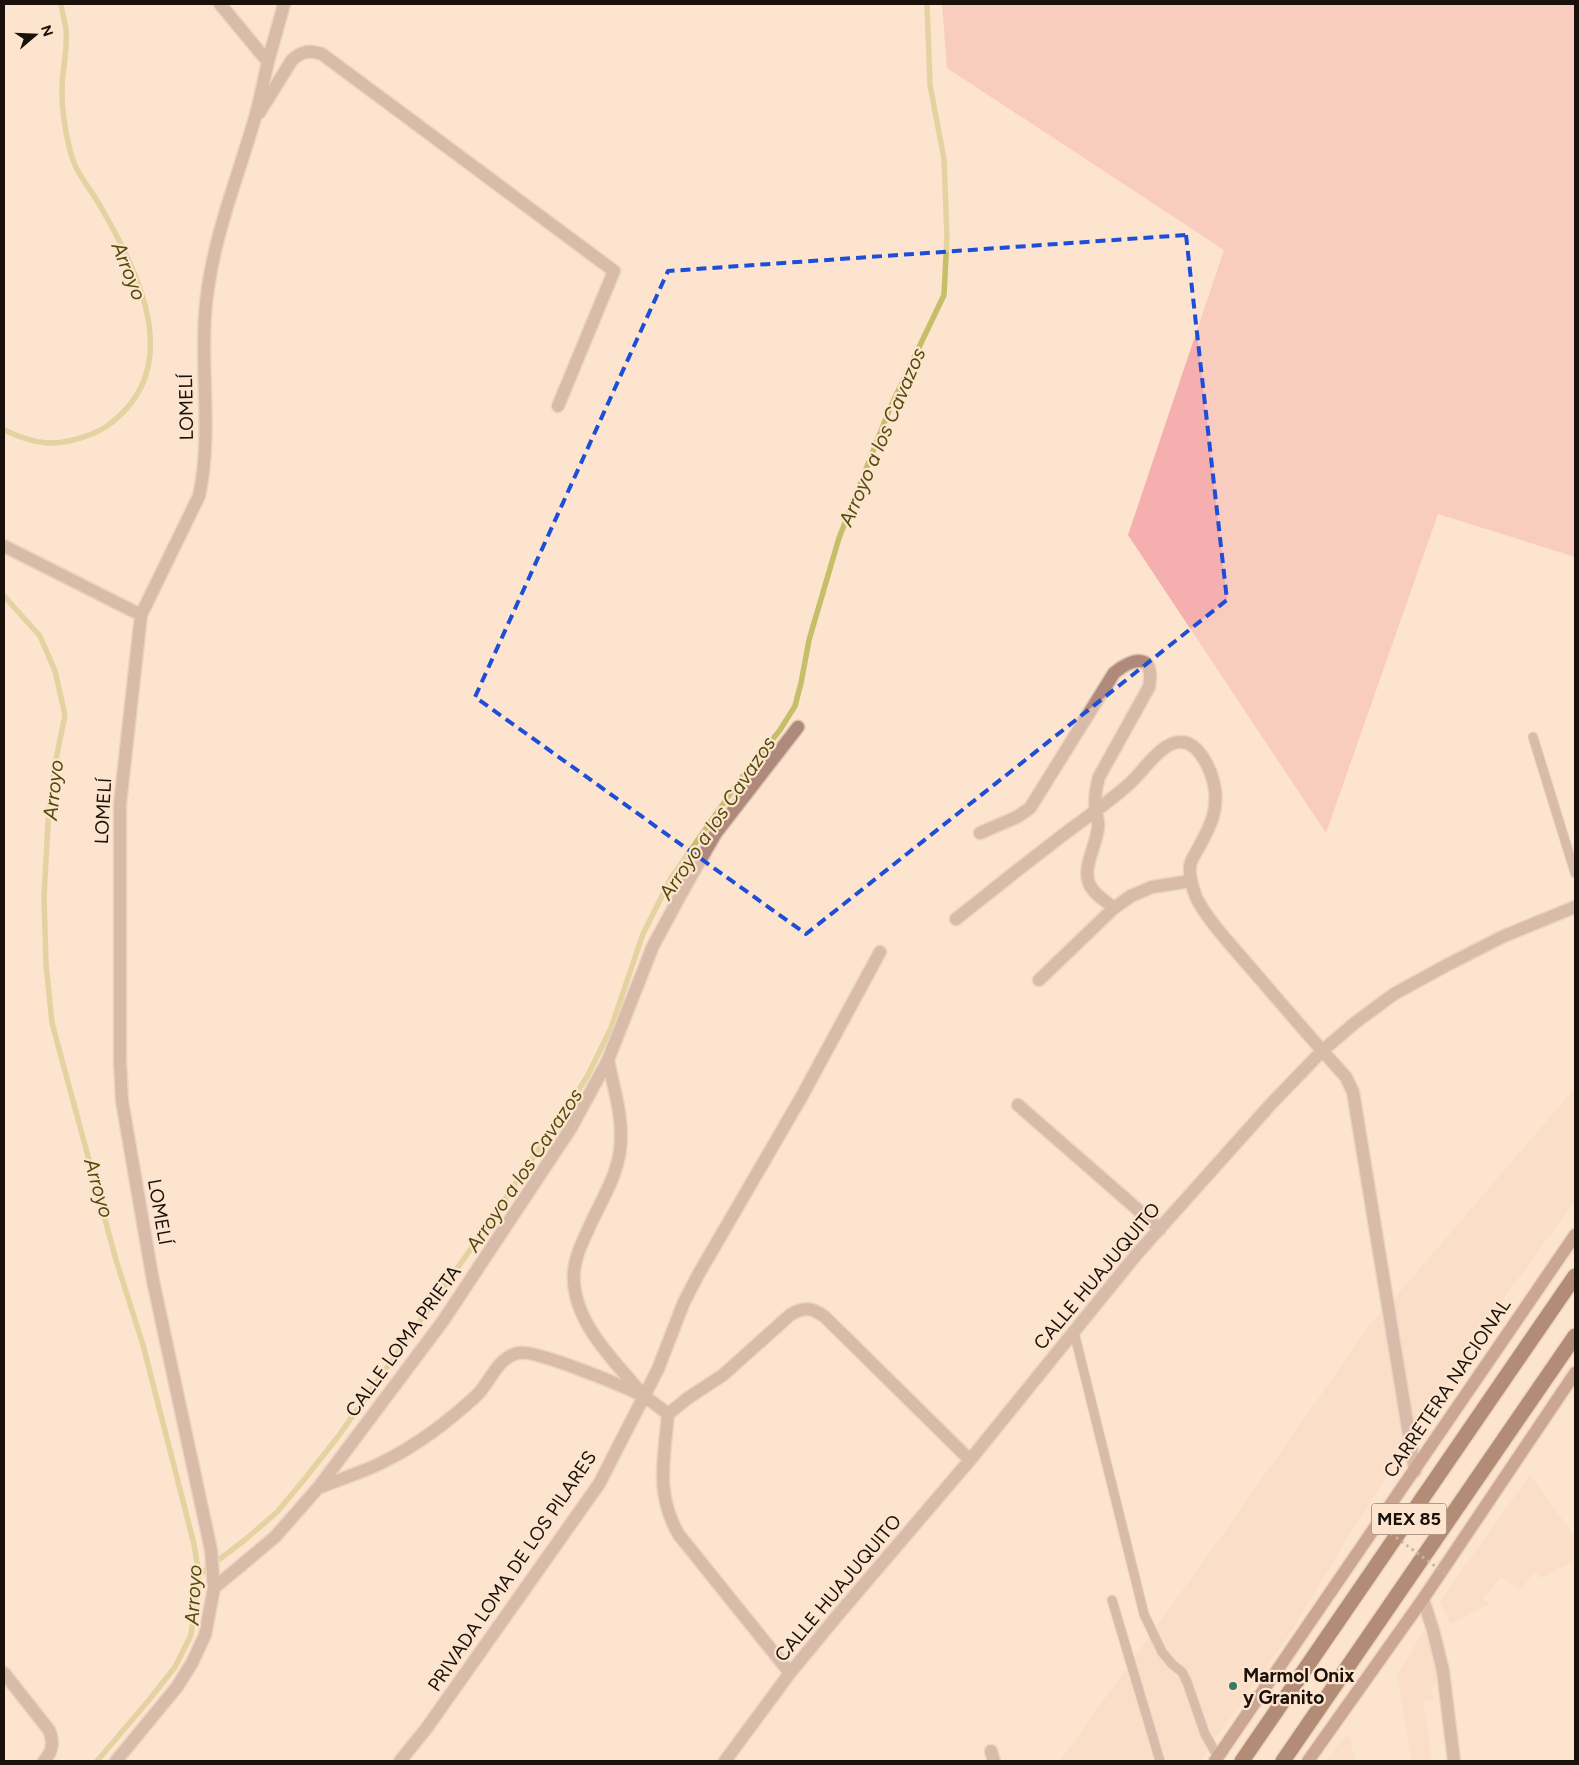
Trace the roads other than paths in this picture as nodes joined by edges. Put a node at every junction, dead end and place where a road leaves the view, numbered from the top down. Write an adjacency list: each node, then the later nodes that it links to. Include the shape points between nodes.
1 (220, 4): 3 (street)
2 (284, 4): 3 (street, LOMELÍ)
3 (268, 62): 4 (street, LOMELÍ)
4 (255, 120): 5 (street, via 292,60 306,51 322,54 614,271); 7 (street, LOMELÍ, via 226,211 208,288 204,338 204,475 199,496)
5 (558, 406)
6 (4, 546): 7 (street)
7 (141, 615): 33 (street, LOMELÍ, via 120,804 122,1101 153,1282 211,1550)
8 (798, 727): 20 (street, CALLE LOMA PRIETA, via 716,833 686,884 654,946)
9 (1532, 737): 12 (lane)
10 (1096, 810): 11 (street, via 1099,777 1149,688 1150,669 1139,660 1114,673 1030,808); 13 (street, via 1130,783 1162,749 1181,741 1190,744 1211,770 1216,808 1190,867); 15 (street, via 1099,825 1088,866 1088,880 1092,890); 16 (street)
11 (980, 833)
12 (1575, 873)
13 (1191, 881): 15 (street, via 1152,887); 19 (street, via 1196,897 1218,929)
14 (1575, 907): 19 (street, CALLE HUAJUQUITO, via 1504,936 1402,990)
15 (1114, 908): 18 (street)
16 (956, 919)
17 (880, 952): 28 (street, PRIVADA LOMA DE LOS PILARES, via 802,1096 698,1275)
18 (1040, 980)
19 (1322, 1051): 22 (street, CALLE HUAJUQUITO); 31 (street, via 1346,1077 1353,1092)
20 (608, 1060): 28 (street, via 621,1126 620,1151 614,1174 579,1249 574,1271 575,1289 591,1330); 32 (street, CALLE LOMA PRIETA, via 571,1128 443,1321)
21 (1018, 1105): 22 (street)
22 (1160, 1228): 25 (street, CALLE HUAJUQUITO)
23 (1575, 1236): 31 (main road, CARRETERA NACIONAL / MEX 85)
24 (1575, 1276): 44 (highway, MEX 85)
25 (1074, 1332): 30 (street, CALLE HUAJUQUITO); 38 (lane, via 1144,1614 1162,1652 1182,1672)
26 (1575, 1336): 45 (highway, MEX 85)
27 (1575, 1374): 34 (main road, MEX 85)
28 (644, 1396): 29 (street); 32 (street, via 558,1361 518,1353 506,1358 453,1418 416,1444 384,1462); 41 (street, PRIVADA LOMA DE LOS PILARES, via 599,1484)
29 (668, 1414): 30 (street, via 723,1375 790,1315 804,1308 811,1309 825,1317); 37 (street, via 662,1475 663,1494 671,1522)
30 (970, 1460): 37 (street, CALLE HUAJUQUITO)
31 (1415, 1471): 38 (main road, CARRETERA NACIONAL / MEX 85)
32 (318, 1488): 33 (street, CALLE LOMA PRIETA, via 275,1537)
33 (214, 1588): 40 (street, LOMELÍ, via 205,1636 192,1663 177,1687)
34 (1423, 1599): 46 (main road, MEX 85); 47 (street, via 1443,1671)
35 (1112, 1600): 43 (lane)
36 (4, 1673): 39 (street, via 49,1730 53,1747)
37 (790, 1674): 42 (street, CALLE HUAJUQUITO)
38 (1217, 1759)
39 (44, 1761)
40 (116, 1761)
41 (400, 1761)
42 (725, 1761)
43 (1160, 1761)
44 (1242, 1761)
45 (1283, 1761)
46 (1308, 1761)
47 (1454, 1761)

